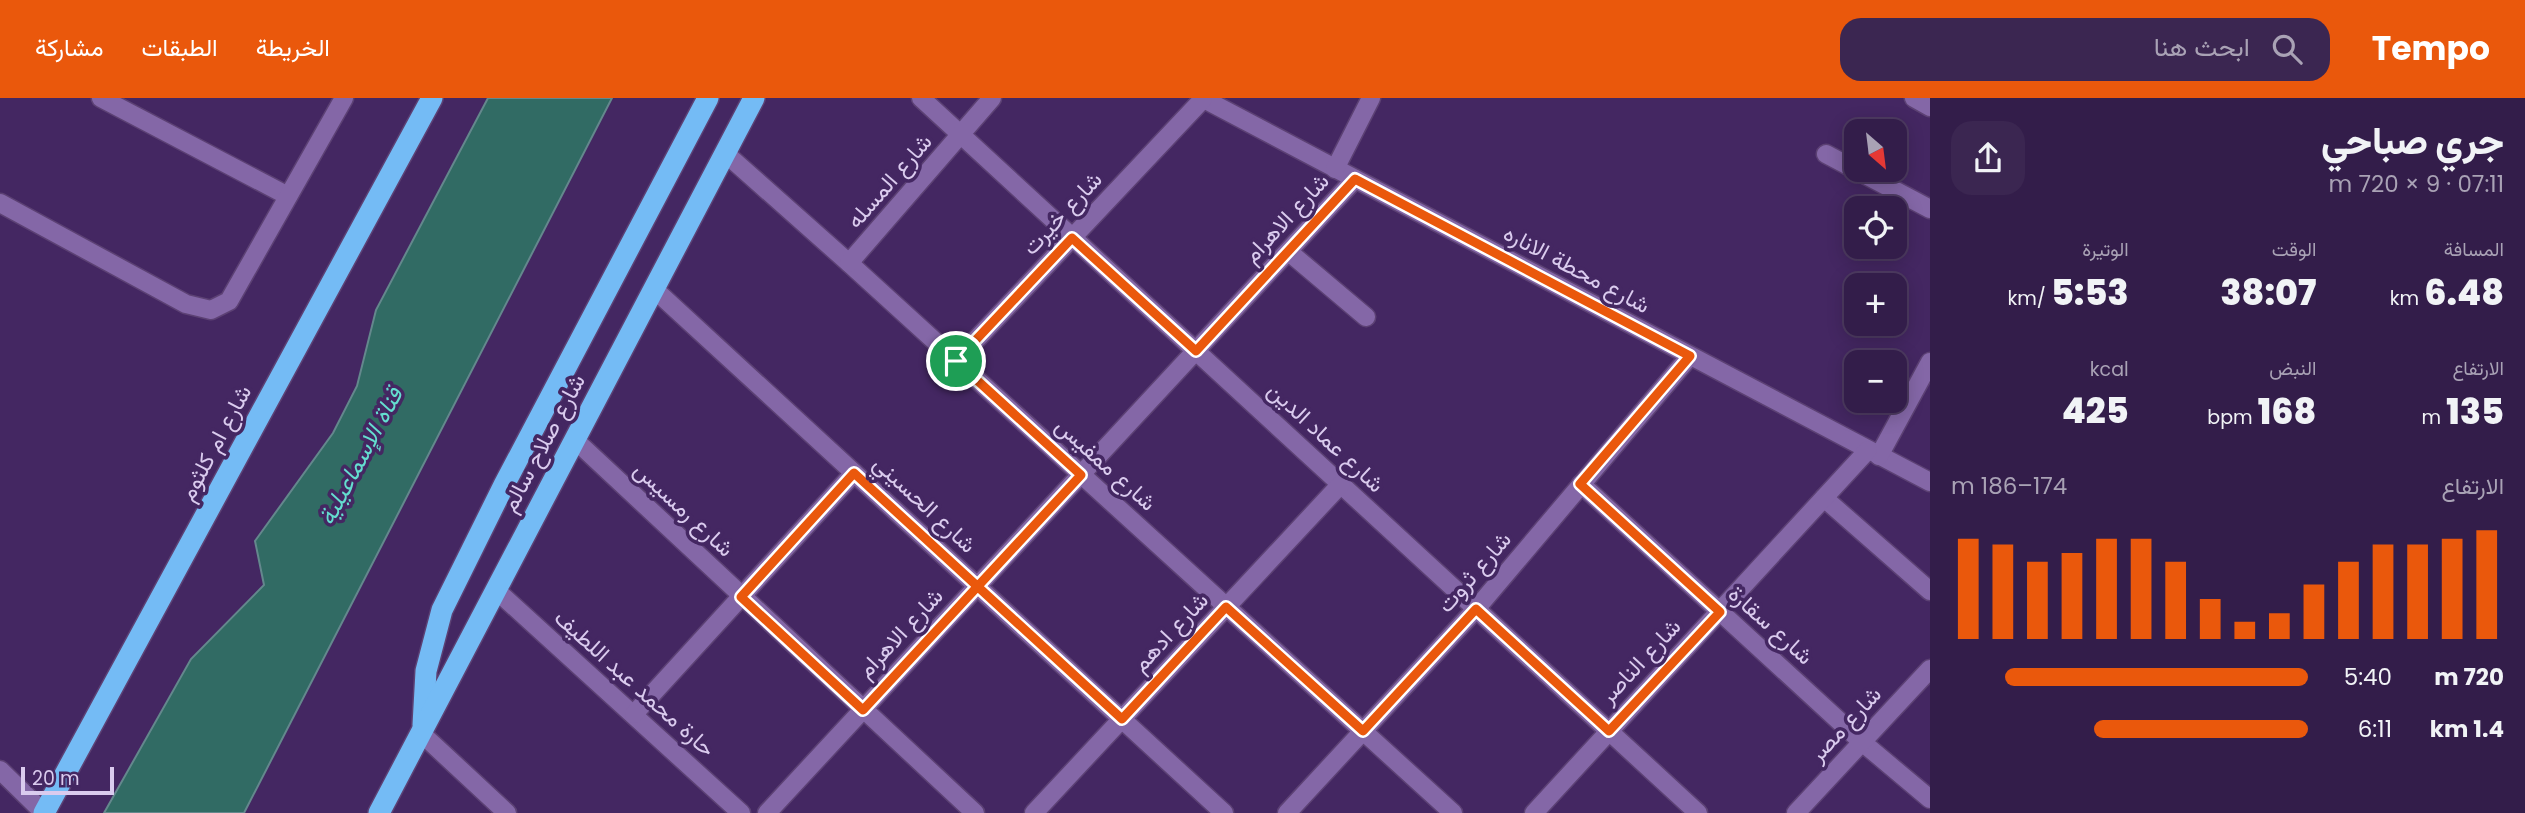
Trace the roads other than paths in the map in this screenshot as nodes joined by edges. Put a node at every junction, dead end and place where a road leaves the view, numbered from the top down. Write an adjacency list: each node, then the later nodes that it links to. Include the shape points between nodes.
1 (101, 98): 17 (street)
2 (344, 98): 17 (street)
3 (432, 98): 55 (highway, شارع ام كلثوم)
4 (708, 98): 51 (highway, via 447,600 426,671)
5 (754, 98): 13 (highway, شارع صلاح سالم)
6 (921, 98): 12 (street, شارع عماد الدين)
7 (992, 98): 12 (street, شارع المسله)
8 (1371, 98): 15 (street)
9 (1914, 98): 11 (street)
10 (1203, 99): 15 (street, شارع محطة الاناره); 20 (street, شارع خيرت)
11 (1930, 107)
12 (961, 134): 20 (street, شارع عماد الدين); 22 (street, شارع المسله)
13 (725, 153): 22 (street, شارع ممفيس); 23 (highway, شارع صلاح سالم)
14 (1826, 154): 19 (street)
15 (1335, 169): 16 (street, شارع محطة الاناره)
16 (1355, 179): 21 (street, شارع الاهرام); 26 (street, شارع محطة الاناره)
17 (288, 196): 18 (street, via 229,301 211,310 186,304)
18 (0, 203)
19 (1930, 209)
20 (1072, 238): 25 (street, شارع عماد الدين); 27 (street, شارع خيرت)
21 (1289, 251): 24 (street); 25 (street, شارع الاهرام)
22 (849, 263): 27 (street, شارع ممفيس)
23 (654, 289): 30 (highway, شارع صلاح سالم); 32 (street, شارع الحسيني)
24 (1366, 317)
25 (1196, 351): 33 (street, شارع الاهرام); 35 (street, شارع عماد الدين)
26 (1690, 356): 31 (street, شارع محطة الاناره); 36 (street, شارع ثروت)
27 (956, 361): 33 (street, شارع ممفيس)
28 (1930, 362): 29 (street, شارع الناصر)
29 (1926, 381): 31 (street, شارع الناصر)
30 (575, 440): 39 (highway, شارع صلاح سالم); 41 (street, شارع رمسيس)
31 (1874, 453): 34 (street, شارع محطة الاناره); 37 (street, شارع الناصر)
32 (854, 473): 38 (street, شارع الحسيني); 41 (street)
33 (1081, 475): 38 (street, شارع الاهرام); 42 (street, شارع ممفيس)
34 (1930, 482)
35 (1341, 484): 42 (street, شارع ادهم); 43 (street, شارع عماد الدين)
36 (1580, 484): 43 (street, شارع ثروت); 44 (street, شارع سقارة)
37 (1824, 498): 40 (street); 44 (street, شارع الناصر)
38 (977, 586): 46 (street, شارع الاهرام); 48 (street, شارع الحسيني)
39 (496, 590): 47 (street, حارة محمد عبد اللطيف); 51 (highway, شارع صلاح سالم)
40 (1930, 591)
41 (741, 597): 46 (street, شارع رمسيس); 47 (street)
42 (1226, 607): 48 (street, شارع ادهم); 49 (street, شارع ممفيس)
43 (1476, 609): 49 (street, شارع ثروت); 50 (street, شارع عماد الدين)
44 (1720, 612): 50 (street, شارع الناصر); 52 (street, شارع سقارة)
45 (1930, 669): 52 (street, شارع مصر)
46 (863, 710): 59 (street, شارع الاهرام); 60 (street, شارع رمسيس)
47 (634, 714): 58 (street, حارة محمد عبد اللطيف)
48 (1122, 719): 61 (street, شارع ادهم); 62 (street, شارع الحسيني)
49 (1363, 731): 63 (street, شارع ثروت); 64 (street, شارع ممفيس)
50 (1609, 731): 65 (street, شارع الناصر); 66 (street, شارع عماد الدين)
51 (422, 734): 56 (highway, شارع صلاح سالم); 57 (street)
52 (1862, 742): 54 (street, شارع سقارة); 67 (street, شارع مصر)
53 (0, 771): 55 (street)
54 (1930, 799)
55 (44, 813)
56 (379, 813)
57 (507, 813)
58 (741, 813)
59 (767, 813)
60 (975, 813)
61 (1034, 813)
62 (1224, 813)
63 (1287, 813)
64 (1453, 813)
65 (1534, 813)
66 (1698, 813)
67 (1796, 813)

